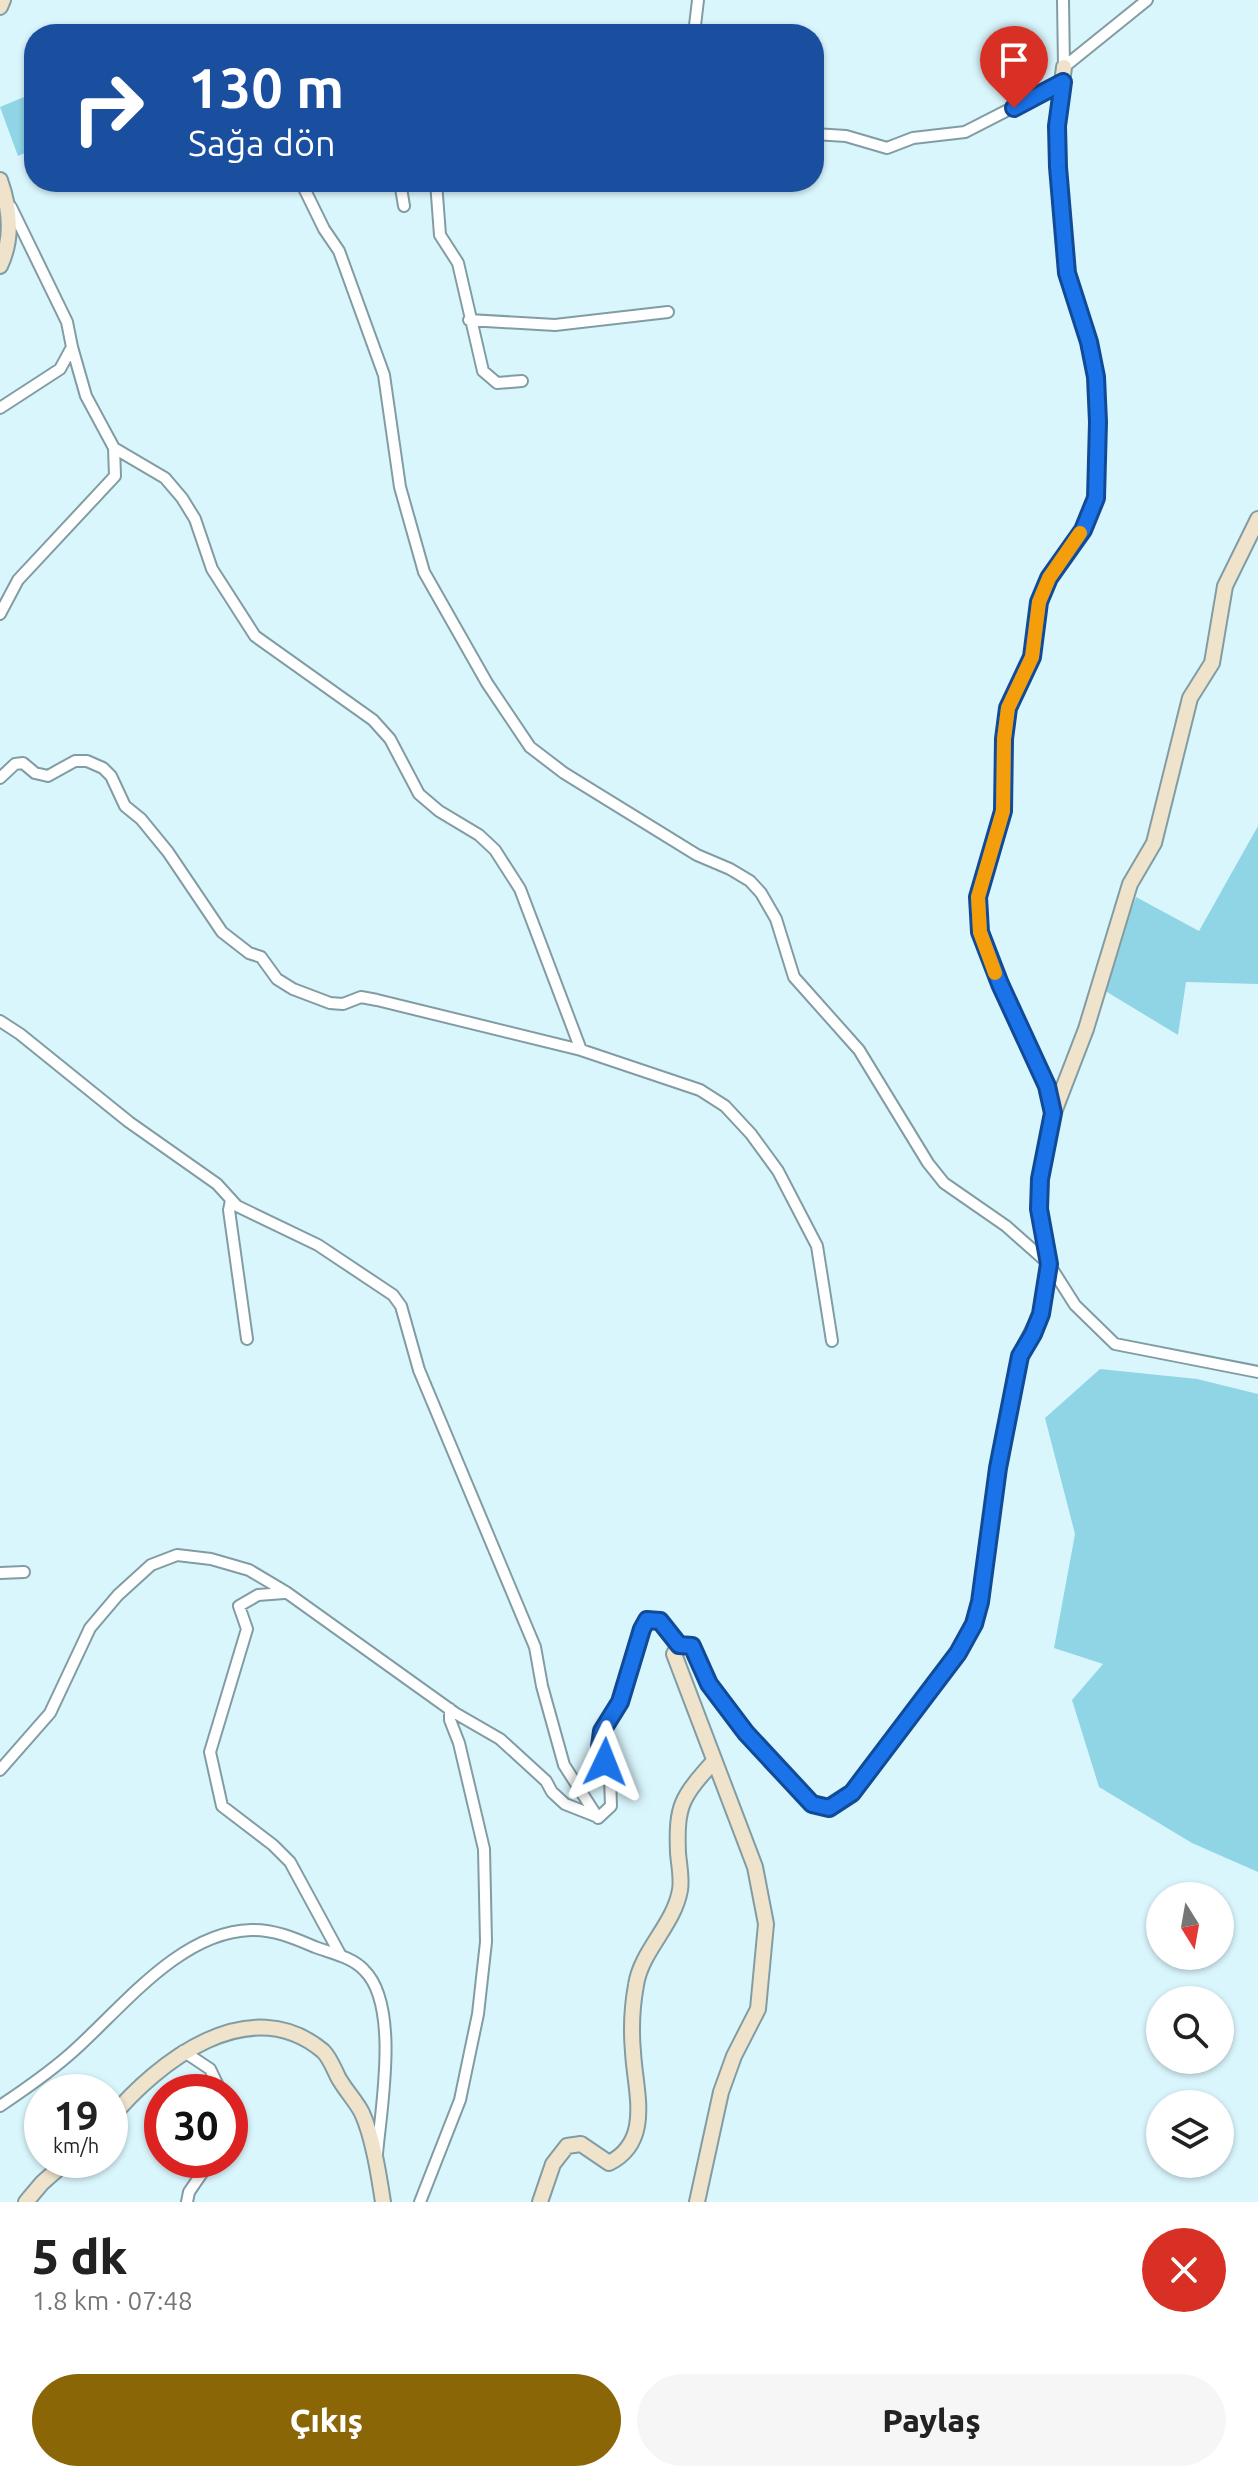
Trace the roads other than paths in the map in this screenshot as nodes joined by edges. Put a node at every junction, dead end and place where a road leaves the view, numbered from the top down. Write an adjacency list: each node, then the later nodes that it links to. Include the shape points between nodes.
1 (3, 0): 5 (street)
2 (698, 0): 6 (street)
3 (1063, 0): 7 (street)
4 (1147, 0): 7 (street)
5 (0, 7)
6 (695, 24)
7 (1064, 74): 8 (street, via 965,132 913,138 887,148); 27 (street, via 1057,126 1059,182 1067,273 1096,377 1096,498 1039,602 1032,657 1008,708 1003,811 978,897 980,932 1047,1086)
8 (824, 135)
9 (0, 180): 13 (street)
10 (307, 192): 29 (street, via 339,251 384,375 400,487 424,572 518,732 564,773 697,855 750,881 776,919 794,977 859,1050 928,1163 944,1183)
11 (402, 192): 14 (street)
12 (437, 192): 17 (street, via 440,235 458,263)
13 (6, 198): 15 (street, via 9,225); 18 (street, via 67,322)
14 (404, 206)
15 (0, 266)
16 (668, 312): 17 (street, via 555,325)
17 (469, 320): 19 (street, via 489,379)
18 (72, 347): 20 (street, via 60,369); 21 (street, via 86,396)
19 (522, 381)
20 (0, 408)
21 (114, 448): 23 (street, via 115,476 26,570); 26 (street, via 165,478 182,498 212,569 255,636 373,720 390,739 419,794 479,835 501,859 520,889)
22 (1258, 519): 27 (street, via 1225,586 1212,663 1190,698 1154,843 1130,884 1086,1029)
23 (0, 614)
24 (0, 778): 26 (street, via 23,763 48,776 75,761 103,768 125,806 168,852 222,932 261,957 277,979 293,989 330,1003 361,997 377,1000)
25 (0, 1021): 28 (street, via 217,1184)
26 (581, 1050): 31 (street, via 700,1090 725,1106 751,1134 778,1171 817,1246)
27 (1053, 1113): 29 (street, via 1039,1209)
28 (231, 1200): 30 (street); 40 (street, via 318,1245 385,1288 401,1306 419,1370 535,1647 564,1765)
29 (1049, 1264): 32 (street, via 1075,1305 1115,1344); 36 (street, via 1041,1314 1020,1356 974,1624 958,1653 852,1793 829,1808 812,1804 746,1733 709,1684 692,1646)
30 (247, 1339)
31 (832, 1341)
32 (1258, 1372)
33 (24, 1572): 34 (street)
34 (0, 1573)
35 (286, 1592): 37 (street); 39 (street, via 249,1570 211,1559 177,1555 151,1565 90,1628 50,1713); 41 (street, via 258,1595 239,1606 247,1629 211,1741 211,1760 222,1806 290,1862)
36 (679, 1645): 38 (street, via 674,1654 677,1664); 40 (street, via 660,1621 647,1620 620,1702 602,1731 611,1806)
37 (450, 1709): 40 (street, via 500,1739 565,1804); 52 (street, via 484,1849 486,1942 460,2100)
38 (714, 1761): 53 (street, via 687,1791 679,1809 680,1889 636,1979 633,2053 638,2125 623,2156 609,2163 581,2144 567,2146 553,2164); 54 (street, via 755,1867 766,1924 758,2009 721,2092)
39 (0, 1770)
40 (598, 1818)
41 (341, 1956): 45 (street, via 269,1931 240,1931 197,1944 138,1989 40,2080); 46 (street, via 363,1968 379,2003 386,2060)
42 (183, 2051): 43 (street); 44 (street); 46 (street, via 231,2032 262,2028 298,2035 326,2053 362,2114)
43 (212, 2074)
44 (128, 2098)
45 (0, 2106)
46 (379, 2176): 51 (street)
47 (48, 2178): 49 (street)
48 (199, 2178): 50 (street)
49 (26, 2202)
50 (187, 2202)
51 (383, 2202)
52 (420, 2202)
53 (540, 2202)
54 (697, 2202)

